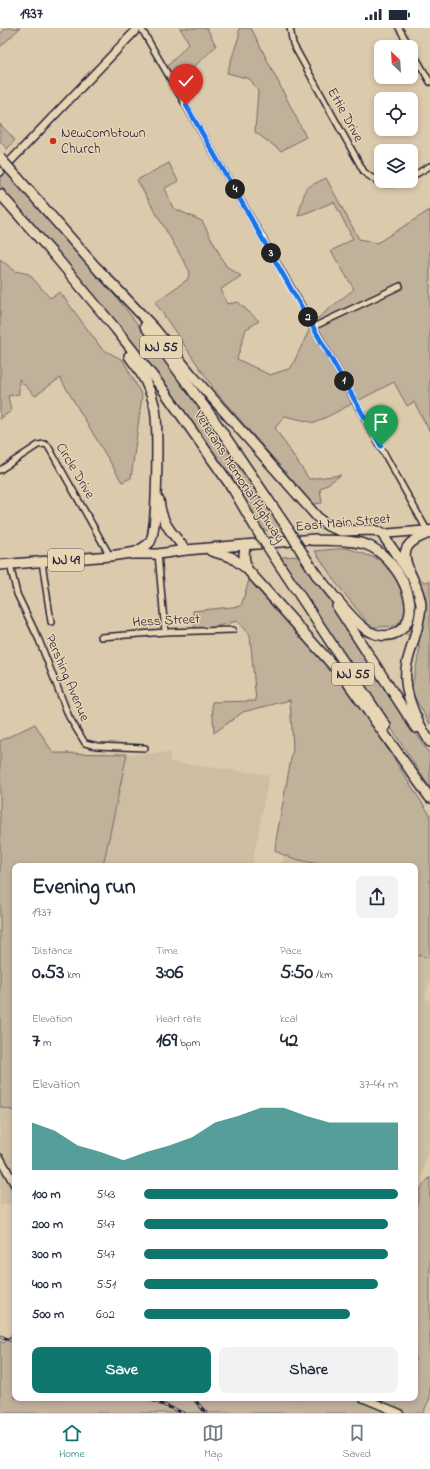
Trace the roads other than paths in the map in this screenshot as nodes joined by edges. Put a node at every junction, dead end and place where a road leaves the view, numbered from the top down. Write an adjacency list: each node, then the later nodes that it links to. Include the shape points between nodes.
1 (138, 28): 10 (street)
2 (141, 28): 17 (street)
3 (290, 28): 12 (street, Ettie Drive, via 293,44 364,172)
4 (399, 28): 5 (street)
5 (406, 40)
6 (418, 61): 7 (street)
7 (430, 81)
8 (0, 158): 14 (highway, Veterans Memorial Highway / NJ 55, bridge)
9 (430, 166): 11 (street)
10 (0, 172)
11 (418, 173)
12 (374, 180)
13 (2, 196): 16 (highway, Veterans Memorial Highway / NJ 55)
14 (98, 269): 21 (highway, via 155,329 191,374 319,519 341,531 374,530); 33 (highway, Veterans Memorial Highway / NJ 55, bridge, via 212,417)
15 (400, 286): 17 (street)
16 (79, 287): 19 (highway, via 135,363 150,394 156,415); 42 (highway, Veterans Memorial Highway / NJ 55, bridge, via 162,388 233,489 273,556)
17 (313, 326): 20 (street)
18 (0, 470): 28 (street, Circle Drive, via 38,446 48,446)
19 (156, 477): 25 (highway, via 163,521); 26 (highway, via 153,536 148,544)
20 (429, 531): 21 (main road, East Main Street / NJ 49); 34 (highway, via 407,548 406,560)
21 (382, 534): 22 (highway, East Main Street / NJ 49); 34 (highway)
22 (310, 540): 23 (highway, East Main Street / NJ 49); 33 (highway, via 351,542 368,545 379,551 396,567 410,589 415,602 413,615 405,628 397,633 384,636 371,633 351,615)
23 (245, 545): 24 (highway, East Main Street / NJ 49); 32 (highway)
24 (200, 549): 25 (highway, East Main Street / NJ 49); 32 (highway, via 224,554 238,560)
25 (186, 550): 26 (highway, East Main Street / NJ 49, via 158,549); 27 (highway, East Main Street / NJ 49)
26 (132, 554): 27 (highway, East Main Street / NJ 49); 28 (highway, East Main Street / NJ 49)
27 (158, 554): 37 (street)
28 (110, 556): 29 (highway, East Main Street / NJ 49)
29 (42, 562): 31 (highway, East Main Street / NJ 49); 35 (street, Pershing Avenue)
30 (0, 565): 31 (highway, East Main Street / NJ 49)
31 (10, 565): 40 (street, Pershing Avenue, via 16,594 38,640 69,717 85,743)
32 (246, 568): 43 (highway, via 345,679)
33 (316, 574): 41 (highway, Veterans Memorial Highway / NJ 55)
34 (410, 574): 39 (highway, via 417,587 421,605 407,665 406,682 414,712)
35 (51, 622)
36 (232, 630): 37 (street, Hess Street)
37 (164, 632): 38 (street, Hess Street)
38 (101, 637)
39 (430, 742)
40 (145, 748)
41 (430, 749)
42 (430, 794)
43 (430, 798)
44 (0, 1158): 45 (street)
45 (12, 1180)
46 (370, 1401): 47 (street)
47 (399, 1413)

